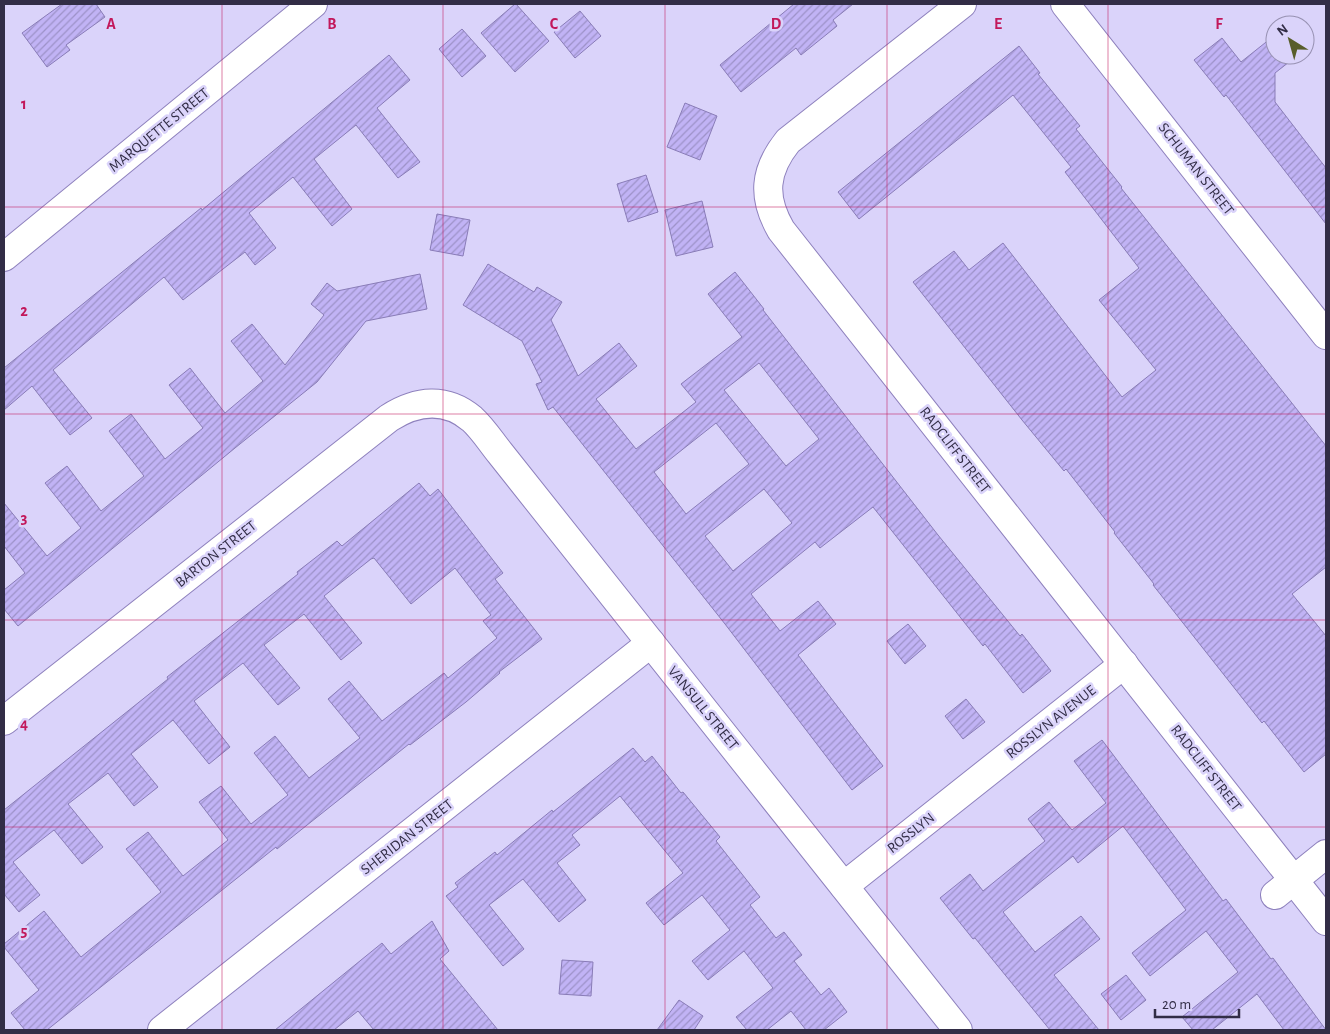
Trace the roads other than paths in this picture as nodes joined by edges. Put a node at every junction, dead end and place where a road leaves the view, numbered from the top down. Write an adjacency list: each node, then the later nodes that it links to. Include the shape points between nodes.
1 (313, 4): 4 (street, MARQUETTE STREET)
2 (962, 4): 8 (street, RADCLIFF STREET, via 788,141 771,168 768,201 781,230)
3 (1065, 4): 5 (street, SCHUMAN STREET)
4 (4, 257)
5 (1326, 335)
6 (436, 402): 7 (street, VANSULL STREET, via 457,408 474,420); 9 (street, BARTON STREET, via 402,410 389,418)
7 (651, 643): 12 (street, VANSULL STREET); 15 (street, SHERIDAN STREET)
8 (1124, 664): 10 (street, ROSSLYN AVENUE); 13 (street, RADCLIFF STREET)
9 (4, 721)
10 (978, 780): 12 (street, ROSSLYN)
11 (1326, 854): 13 (street)
12 (844, 886): 16 (street, VANSULL STREET)
13 (1284, 888): 14 (street, RADCLIFF STREET)
14 (1326, 921)
15 (162, 1030)
16 (958, 1030)

